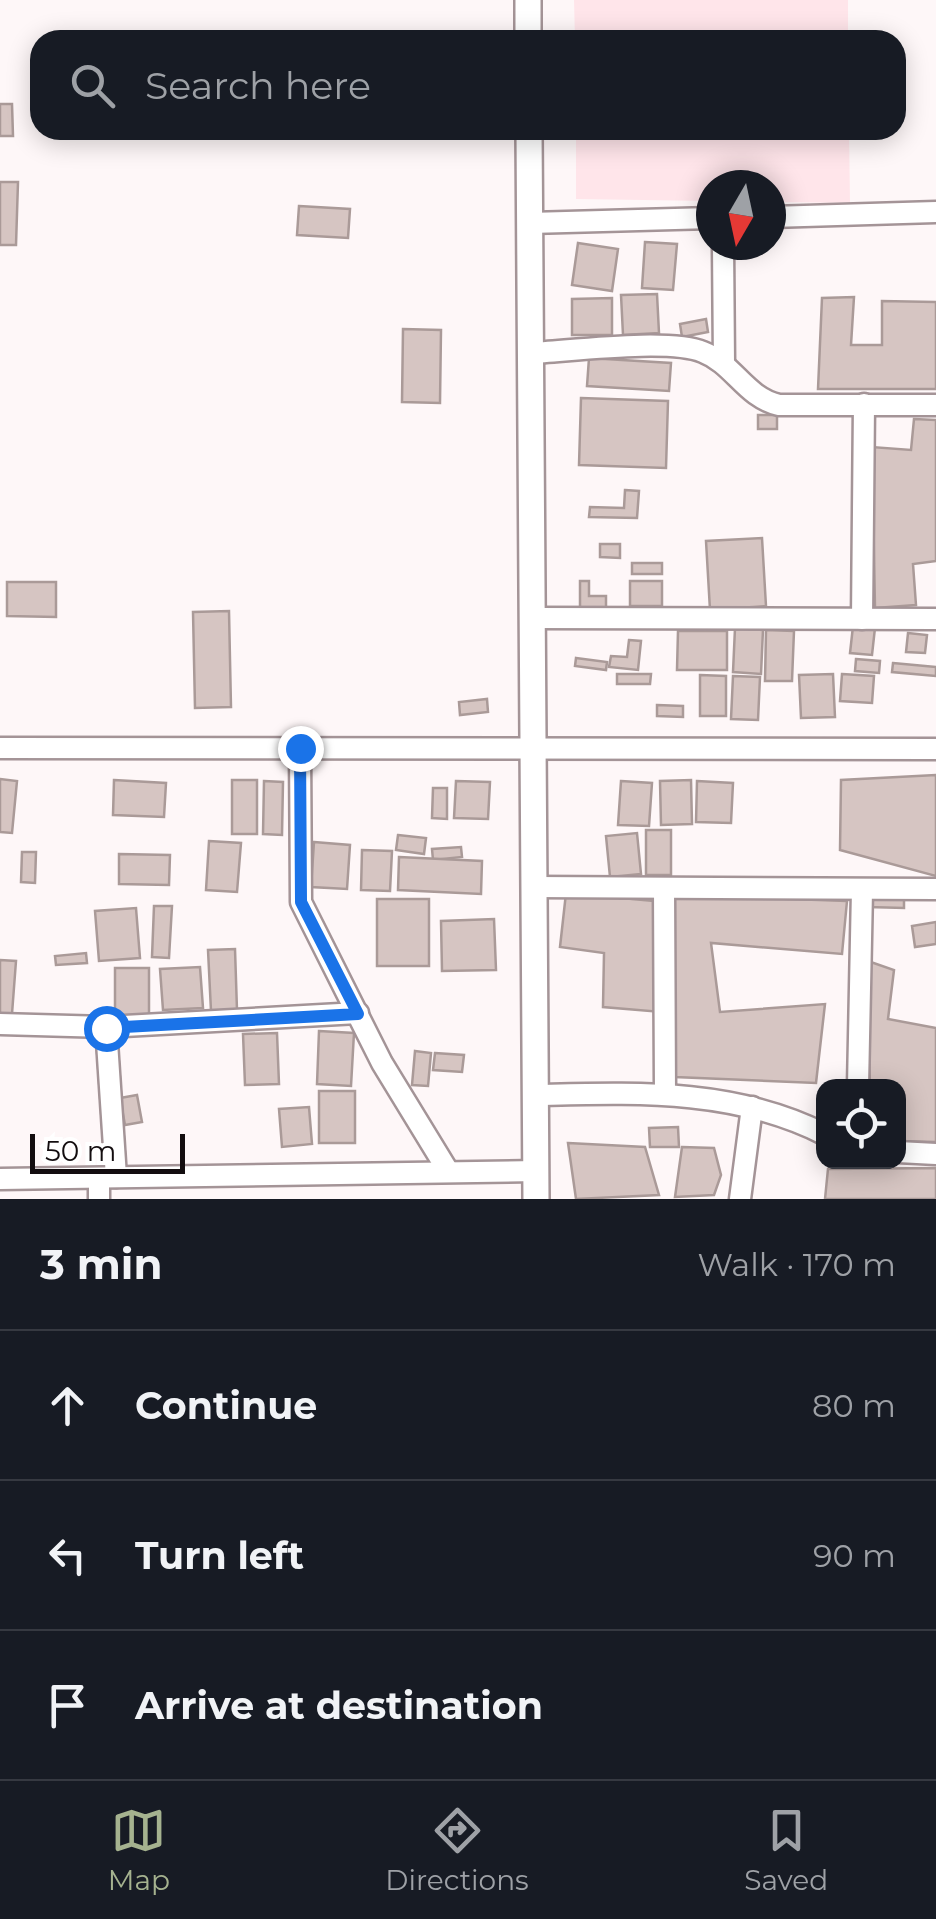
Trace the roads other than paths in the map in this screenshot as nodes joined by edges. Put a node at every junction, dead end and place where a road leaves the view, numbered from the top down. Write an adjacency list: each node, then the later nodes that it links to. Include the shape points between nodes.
1 (528, 0): 2 (street)
2 (528, 30)
3 (529, 140): 7 (street)
4 (936, 212): 5 (street)
5 (786, 216)
6 (696, 218): 7 (street)
7 (530, 223): 9 (street)
8 (723, 260): 10 (street)
9 (531, 353): 10 (street, via 688,348); 13 (street)
10 (724, 364): 11 (street, via 761,400)
11 (864, 404): 12 (street); 14 (street)
12 (936, 404)
13 (532, 618): 14 (street); 18 (street)
14 (862, 619): 15 (street)
15 (936, 619)
16 (0, 748): 17 (street)
17 (300, 748): 18 (street); 24 (street, via 301,902)
18 (533, 748): 19 (street); 20 (street)
19 (936, 749)
20 (534, 887): 21 (street); 29 (street)
21 (664, 888): 22 (street); 28 (street)
22 (862, 890): 23 (street); 27 (street)
23 (936, 890)
24 (358, 1014): 26 (street); 34 (street)
25 (0, 1024): 26 (street)
26 (106, 1028): 37 (street)
27 (858, 1079)
28 (665, 1092): 29 (street); 30 (street)
29 (535, 1096): 35 (street)
30 (752, 1108): 31 (street); 39 (street)
31 (816, 1131)
32 (906, 1152): 33 (street)
33 (936, 1154)
34 (448, 1171): 35 (street); 37 (street)
35 (536, 1171): 38 (street)
36 (0, 1179): 37 (street)
37 (104, 1185)
38 (536, 1199)
39 (740, 1199)

